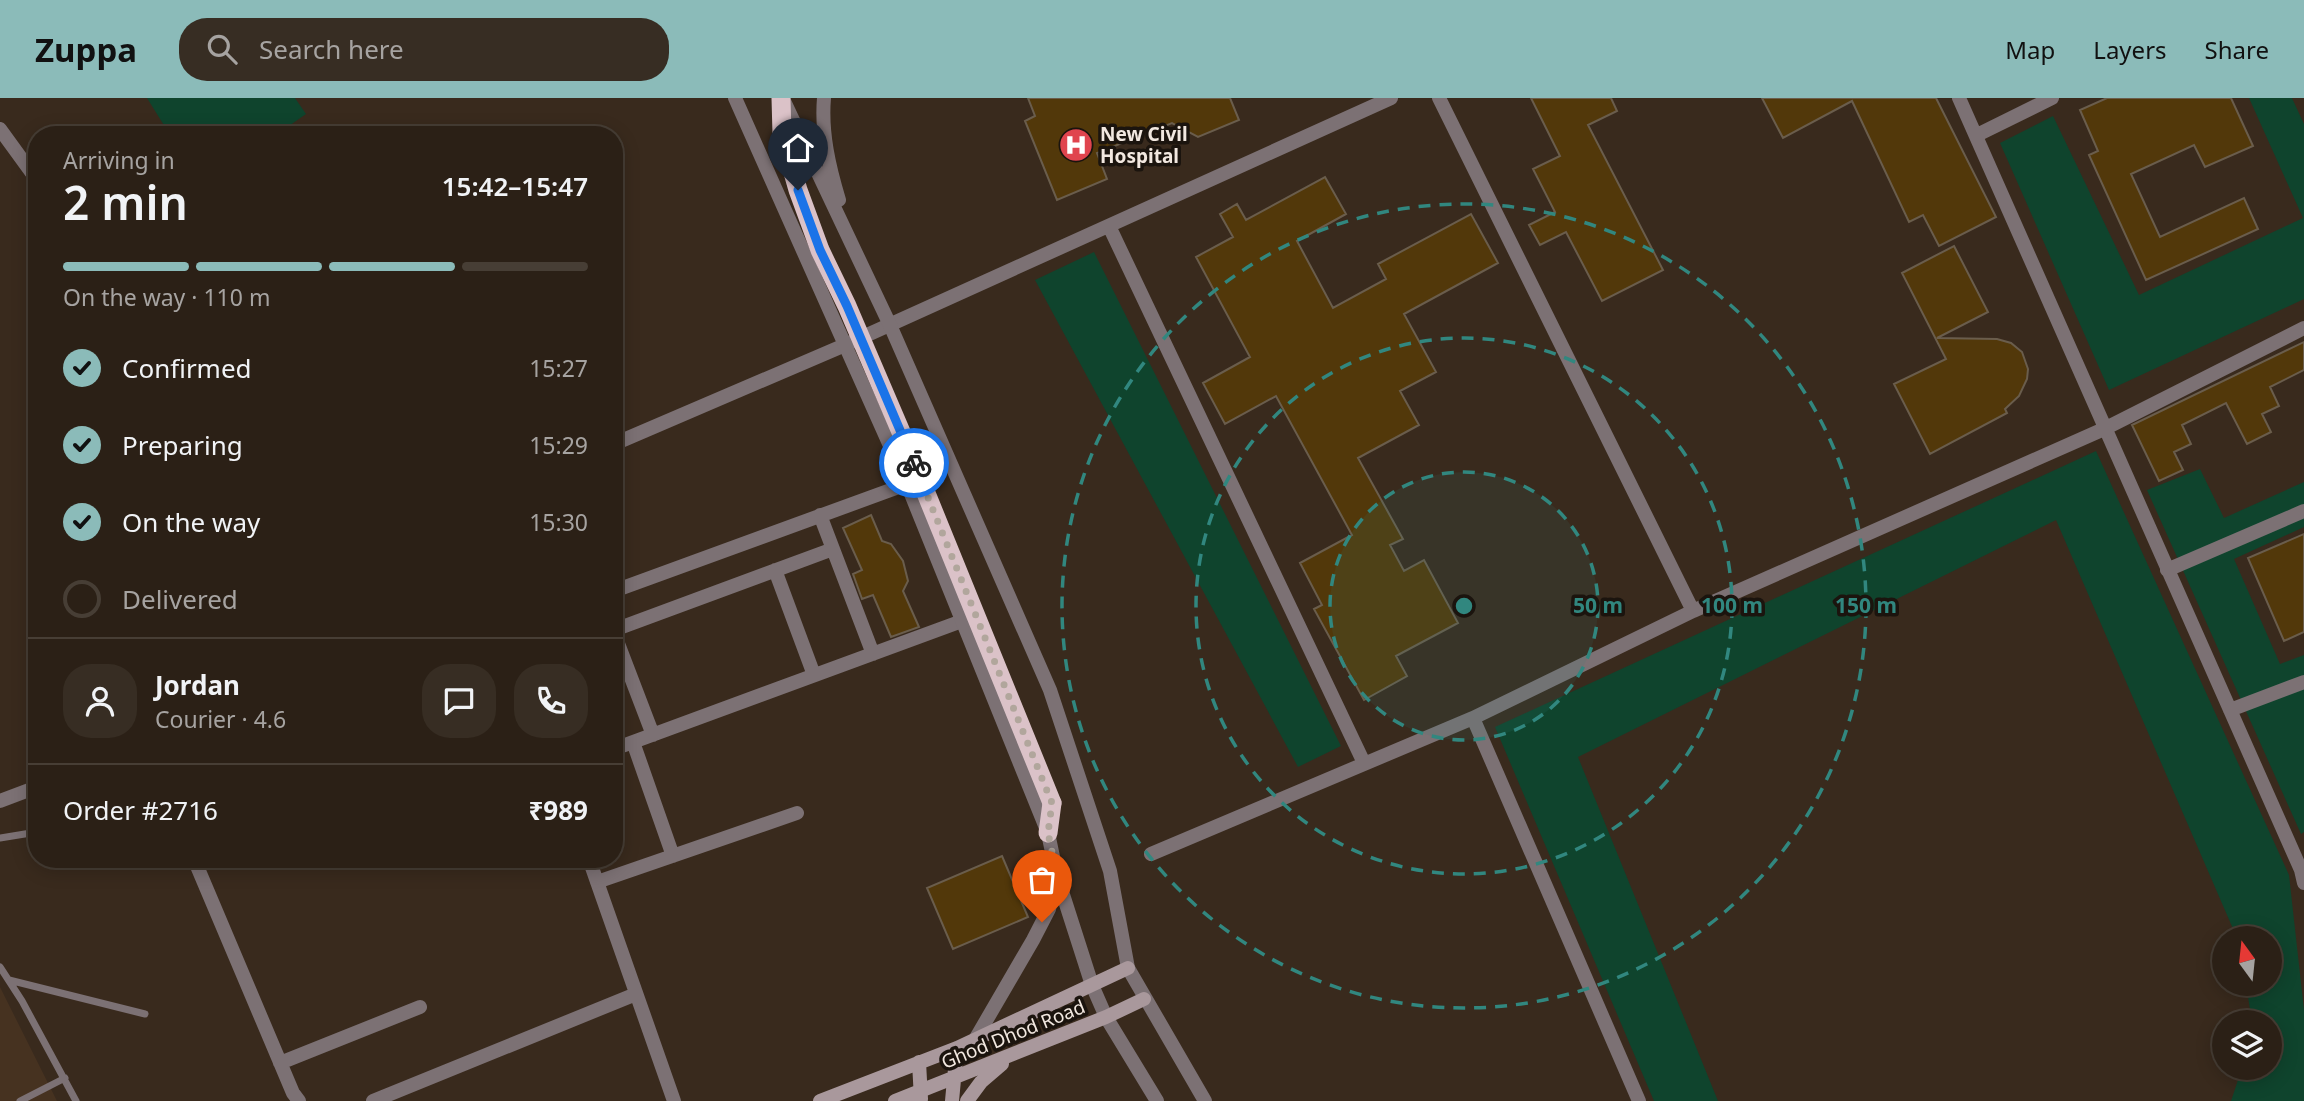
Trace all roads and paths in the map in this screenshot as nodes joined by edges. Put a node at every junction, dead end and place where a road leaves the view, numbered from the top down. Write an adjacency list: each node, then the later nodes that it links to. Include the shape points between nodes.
1 (734, 98): 15 (street)
2 (782, 98): 12 (street); 42 (highway, bridge, via 782,134 798,190 1052,803)
3 (824, 98): 12 (street, via 828,164)
4 (1391, 98): 11 (street)
5 (1439, 98): 25 (street)
6 (1959, 98): 9 (street)
7 (2052, 98): 9 (street)
8 (0, 129): 10 (street)
9 (1977, 135): 16 (street)
10 (28, 168)
11 (1109, 226): 13 (street); 37 (street)
12 (854, 249): 13 (street)
13 (890, 325): 15 (street); 53 (street, via 1050,690 1110,870)
14 (2304, 328): 16 (street)
15 (845, 345): 17 (street); 18 (street)
16 (2104, 429): 23 (street); 25 (street)
17 (623, 440)
18 (907, 484): 20 (street); 26 (street)
19 (2304, 512): 23 (street)
20 (820, 516): 21 (street); 24 (street)
21 (833, 549): 22 (street); 28 (street)
22 (775, 570): 27 (street); 30 (street)
23 (2167, 570): 32 (street)
24 (623, 588)
25 (1693, 611): 33 (street)
26 (962, 621): 28 (street); 42 (street)
27 (623, 628)
28 (873, 654): 30 (street)
29 (623, 655): 34 (street)
30 (814, 676): 34 (street)
31 (2304, 682): 32 (street)
32 (2230, 710): 44 (street)
33 (1473, 718): 37 (street); 80 (street)
34 (653, 735): 35 (street)
35 (633, 743): 36 (street); 46 (street)
36 (623, 746)
37 (1364, 763): 45 (street)
38 (28, 790): 39 (street)
39 (0, 801)
40 (797, 813): 46 (street)
41 (28, 833): 43 (lane)
42 (1048, 833): 49 (street)
43 (0, 838)
44 (2298, 848): 51 (street)
45 (1151, 853)
46 (673, 856): 50 (street)
47 (198, 868): 65 (street)
48 (592, 868): 50 (street)
49 (1057, 876): 55 (street); 61 (street, via 1049,909)
50 (597, 882): 56 (street)
51 (2304, 883)
52 (0, 967): 54 (lane)
53 (1128, 968): 55 (main road); 57 (street)
54 (8, 980): 59 (lane); 66 (lane)
55 (1091, 985): 60 (street); 61 (main road)
56 (636, 994): 72 (street); 73 (street)
57 (1144, 999): 60 (main road, Ghod Dhod Road); 79 (street)
58 (421, 1007): 65 (street)
59 (145, 1014)
60 (1106, 1017): 63 (main road, Ghod Dhod Road); 78 (street)
61 (976, 1038): 62 (main road)
62 (957, 1048): 64 (main road); 67 (main road)
63 (1017, 1053): 67 (main road, Ghod Dhod Road); 77 (main road, via 981,1082)
64 (919, 1062): 68 (main road); 74 (main road)
65 (281, 1063): 71 (street)
66 (65, 1078): 69 (lane); 70 (lane)
67 (956, 1078): 68 (main road, Ghod Dhod Road); 76 (main road)
68 (921, 1096): 75 (main road, Ghod Dhod Road)
69 (20, 1101)
70 (76, 1101)
71 (299, 1101)
72 (373, 1101)
73 (674, 1101)
74 (820, 1101)
75 (895, 1101)
76 (953, 1101)
77 (967, 1101)
78 (1157, 1101)
79 (1205, 1101)
80 (1639, 1101)

